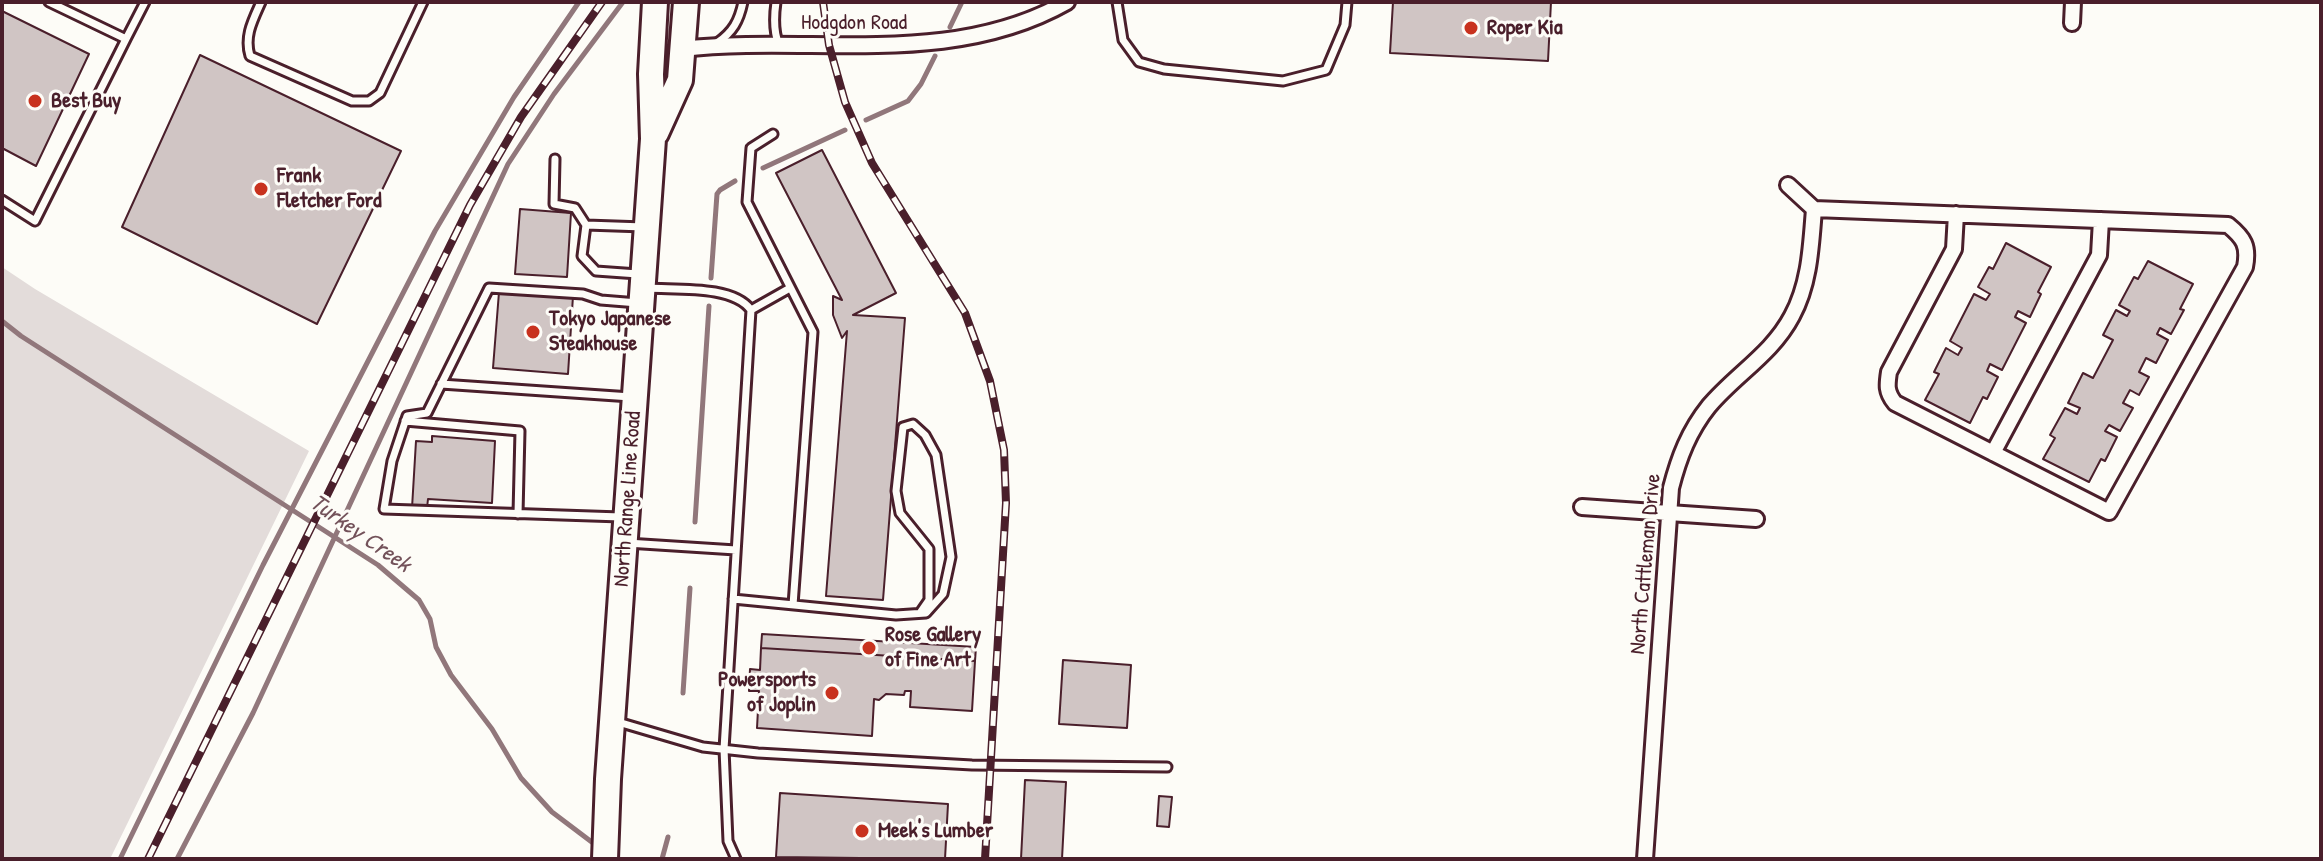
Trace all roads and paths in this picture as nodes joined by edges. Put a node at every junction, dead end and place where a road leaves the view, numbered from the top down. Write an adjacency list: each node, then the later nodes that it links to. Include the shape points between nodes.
1 (49, 2): 14 (lane)
2 (145, 2): 14 (lane)
3 (261, 2): 4 (lane, via 249,29 250,56 352,101 369,101 380,93)
4 (423, 2)
5 (655, 2): 19 (main road, North Range Line Road)
6 (686, 2): 17 (main road, North Range Line Road)
7 (743, 2): 15 (lane, via 740,20)
8 (776, 2): 16 (lane)
9 (1067, 2): 16 (street, Hodgdon Road, via 1000,30 953,41)
10 (1117, 2): 11 (lane, via 1123,40 1139,62 1283,81 1326,70 1345,25)
11 (1347, 2)
12 (2073, 2): 13 (street)
13 (2072, 23)
14 (126, 39): 22 (lane, via 35,221)
15 (716, 45): 16 (street, Hodgdon Road); 17 (street, Hodgdon Road)
16 (779, 45)
17 (682, 49): 19 (main road, North Range Line Road, via 680,80)
18 (773, 134): 28 (lane, via 751,148 747,202)
19 (653, 139): 27 (main road, North Range Line Road)
20 (555, 159): 26 (lane, via 554,204 575,208)
21 (1788, 185): 23 (street)
22 (2, 200)
23 (1814, 209): 24 (street); 36 (street, North Cattleman Drive, via 1806,276 1793,316 1776,342 1692,429 1680,455)
24 (1956, 214): 25 (street); 34 (street, via 1954,249 1889,372 1887,386 1895,403)
25 (2101, 220): 34 (street, via 2099,255); 34 (street, via 2228,225 2246,246 2245,267 2109,512)
26 (586, 225): 27 (lane); 29 (lane, via 582,256 596,271)
27 (647, 228): 29 (main road, North Range Line Road)
28 (790, 288): 30 (lane); 43 (lane, via 813,332)
29 (643, 289): 30 (lane, via 727,293); 31 (lane, via 601,300 583,294 489,288); 32 (main road, North Range Line Road)
30 (751, 310): 41 (lane)
31 (441, 384): 32 (lane); 33 (lane, via 427,413 407,416)
32 (635, 397): 38 (main road, North Range Line Road)
33 (405, 421): 37 (lane, via 520,431); 37 (lane, via 384,509)
34 (1993, 453)
35 (1582, 507): 36 (street)
36 (1669, 513): 39 (street); 50 (street, North Cattleman Drive)
37 (518, 514): 38 (lane)
38 (627, 518): 40 (main road, North Range Line Road)
39 (1756, 519)
40 (625, 543): 41 (lane); 45 (main road, North Range Line Road)
41 (736, 550): 42 (lane)
42 (733, 599): 43 (lane); 46 (lane)
43 (793, 605): 44 (lane)
44 (920, 613): 44 (lane, via 943,594 951,557 936,455 913,424 903,427 896,491 900,513 929,549 929,600)
45 (612, 720): 46 (lane); 48 (main road, North Range Line Road)
46 (724, 749): 47 (lane, via 972,765); 49 (lane, via 728,841)
47 (1167, 767)
48 (605, 859)
49 (736, 859)
50 (1645, 859)

